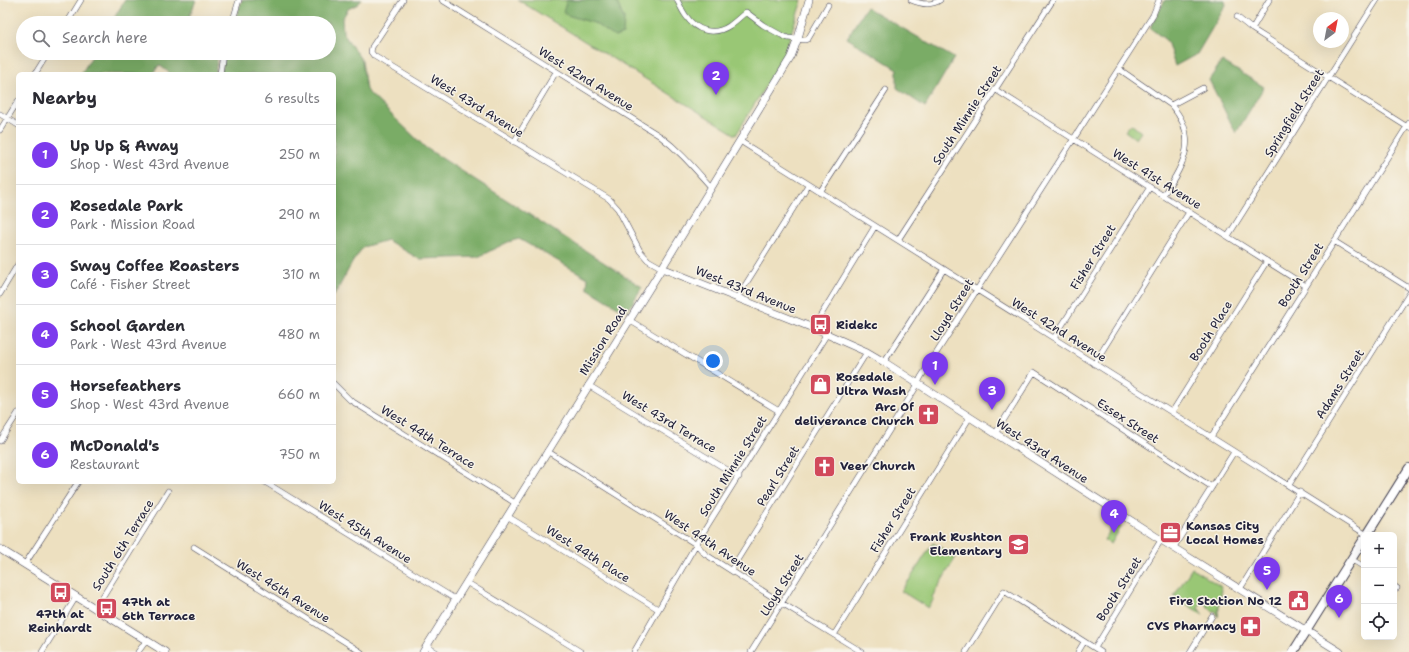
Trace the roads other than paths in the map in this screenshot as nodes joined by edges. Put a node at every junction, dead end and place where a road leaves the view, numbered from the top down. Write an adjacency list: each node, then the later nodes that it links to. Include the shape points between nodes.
1 (81, 0): 14 (street)
2 (239, 0): 15 (street)
3 (403, 0): 38 (street, West 43rd Avenue, via 372,47 371,52 374,56)
4 (442, 0): 24 (street, West 42nd Avenue)
5 (677, 0): 18 (street, via 694,26 704,30 716,32 746,12 781,35)
6 (809, 0): 18 (street, Mission Road)
7 (911, 0): 8 (street, via 920,4)
8 (940, 0)
9 (1053, 0): 28 (street, South Minnie Street)
10 (1159, 0): 21 (street, Lloyd Street, via 1153,15)
11 (1270, 0): 17 (street)
12 (1376, 0): 25 (street, Springfield Street)
13 (828, 5): 18 (street, via 808,39)
14 (71, 16)
15 (234, 16)
16 (1237, 17): 17 (street)
17 (1252, 28): 25 (street)
18 (798, 38): 37 (street, Mission Road, via 791,56)
19 (44, 60): 22 (street)
20 (222, 60): 23 (street)
21 (1118, 69): 30 (street); 36 (street, Lloyd Street)
22 (36, 72)
23 (220, 72)
24 (556, 72): 38 (street); 40 (street, West 42nd Avenue, via 660,136)
25 (1329, 77): 34 (street); 46 (street, Springfield Street)
26 (1203, 88): 30 (street)
27 (886, 90): 42 (street)
28 (996, 90): 36 (street, West 41st Avenue); 47 (street, South Minnie Street)
29 (16, 104): 32 (street)
30 (1171, 105): 43 (street, via 1182,120 1187,143 1182,167)
31 (0, 114): 32 (street)
32 (7, 119): 33 (street); 35 (street)
33 (16, 124)
34 (1408, 126): 48 (street, Booth Street)
35 (0, 130)
36 (1074, 139): 41 (street, West 41st Avenue); 55 (street, Lloyd Street)
37 (740, 141): 39 (street, West 42nd Avenue); 40 (street, Mission Road)
38 (514, 142): 51 (street, West 43rd Avenue, via 609,199 618,209 640,251 648,260)
39 (808, 185): 42 (street, West 42nd Avenue); 58 (street)
40 (711, 186): 51 (street, Mission Road)
41 (1150, 187): 43 (street, West 41st Avenue); 62 (street, Fisher Street)
42 (820, 192): 45 (street, West 42nd Avenue)
43 (1163, 195): 44 (street, West 41st Avenue)
44 (1189, 212): 46 (street, West 41st Avenue); 65 (street)
45 (875, 226): 47 (street, West 42nd Avenue); 60 (street)
46 (1228, 236): 49 (street, West 41st Avenue)
47 (898, 240): 52 (street, West 42nd Avenue)
48 (1334, 241): 53 (street, Booth Street); 54 (street)
49 (1267, 261): 53 (street, West 41st Avenue); 70 (street, Booth Place)
50 (16, 267): 56 (street)
51 (662, 268): 58 (street, West 43rd Avenue); 59 (street, Mission Road)
52 (944, 269): 55 (street, West 42nd Avenue); 64 (street)
53 (1306, 286): 74 (street, Booth Street)
54 (1409, 288)
55 (976, 290): 62 (street, West 42nd Avenue); 66 (street, Lloyd Street)
56 (0, 294)
57 (1409, 294): 82 (street, Adams Street)
58 (737, 298): 60 (street, West 43rd Avenue)
59 (629, 320): 67 (street, Mission Road); 69 (street)
60 (813, 328): 61 (street, West 43rd Avenue)
61 (827, 334): 63 (street, West 43rd Avenue); 69 (street, South Minnie Street)
62 (1054, 338): 65 (street, West 42nd Avenue)
63 (867, 352): 64 (street, West 43rd Avenue); 99 (street, Pearl Street)
64 (884, 362): 66 (street, West 43rd Avenue)
65 (1094, 364): 70 (street, West 42nd Avenue)
66 (918, 382): 72 (street, West 43rd Avenue); 104 (street, Lloyd Street)
67 (588, 385): 76 (street, Mission Road); 79 (street, West 43rd Terrace)
68 (336, 386): 86 (street, West 44th Terrace, via 350,400)
69 (779, 410): 79 (street, South Minnie Street)
70 (1172, 412): 74 (street, West 42nd Avenue)
71 (16, 416): 75 (street)
72 (970, 417): 73 (street, West 43rd Avenue); 109 (street, Fisher Street)
73 (995, 434): 83 (street, Essex Street, via 1034,372); 90 (street, West 43rd Avenue)
74 (1211, 437): 77 (street, West 42nd Avenue)
75 (0, 441)
76 (547, 451): 86 (street, Mission Road); 92 (street, West 44th Avenue)
77 (1234, 452): 82 (street, West 42nd Avenue); 83 (street)
78 (1409, 468): 89 (main road)
79 (739, 477): 92 (street, South Minnie Street)
80 (77, 484): 97 (street)
81 (267, 484): 103 (street, West 45th Avenue)
82 (1289, 485): 85 (street, West 42nd Avenue)
83 (1212, 487): 94 (street)
84 (168, 491): 105 (street, South 6th Terrace)
85 (1300, 492): 88 (street, West 42nd Avenue); 101 (street)
86 (515, 503): 87 (street, Mission Road)
87 (507, 516): 100 (street, Mission Road); 106 (street, West 44th Place)
88 (1362, 532)
89 (1369, 532)
90 (1161, 540): 94 (street, West 43rd Avenue); 112 (street, Booth Street)
91 (1361, 544): 96 (main road)
92 (697, 545): 99 (street, West 44th Avenue, via 705,554); 106 (street, South Minnie Street)
93 (194, 547): 117 (street, West 46th Avenue)
94 (1174, 547): 101 (street, West 43rd Avenue)
95 (0, 549): 97 (street)
96 (1352, 559): 98 (street); 108 (main road)
97 (25, 564): 102 (street)
98 (1361, 565)
99 (732, 570): 104 (street, West 44th Avenue)
100 (466, 582): 103 (street, Mission Road); 119 (street)
101 (1240, 589): 108 (street, West 43rd Avenue)
102 (76, 597): 105 (street); 114 (street)
103 (455, 599): 113 (street, Mission Road)
104 (782, 603): 109 (street, West 44th Avenue); 121 (street, Lloyd Street)
105 (95, 609): 110 (street)
106 (658, 609): 120 (street, South Minnie Street)
107 (1212, 616): 126 (street)
108 (1306, 631): 127 (main road); 128 (street, West 43rd Avenue)
109 (834, 634): 122 (street, West 44th Avenue)
110 (146, 641): 115 (street); 116 (street)
111 (1084, 642): 112 (street); 123 (street, via 1004,591); 124 (street)
112 (1095, 648): 125 (street)
113 (425, 649): 118 (street)
114 (42, 652)
115 (138, 652)
116 (165, 652)
117 (361, 652)
118 (436, 652)
119 (581, 652)
120 (634, 652)
121 (751, 652)
122 (860, 652)
123 (966, 652)
124 (1078, 652)
125 (1101, 652)
126 (1190, 652)
127 (1293, 652)
128 (1340, 652)

